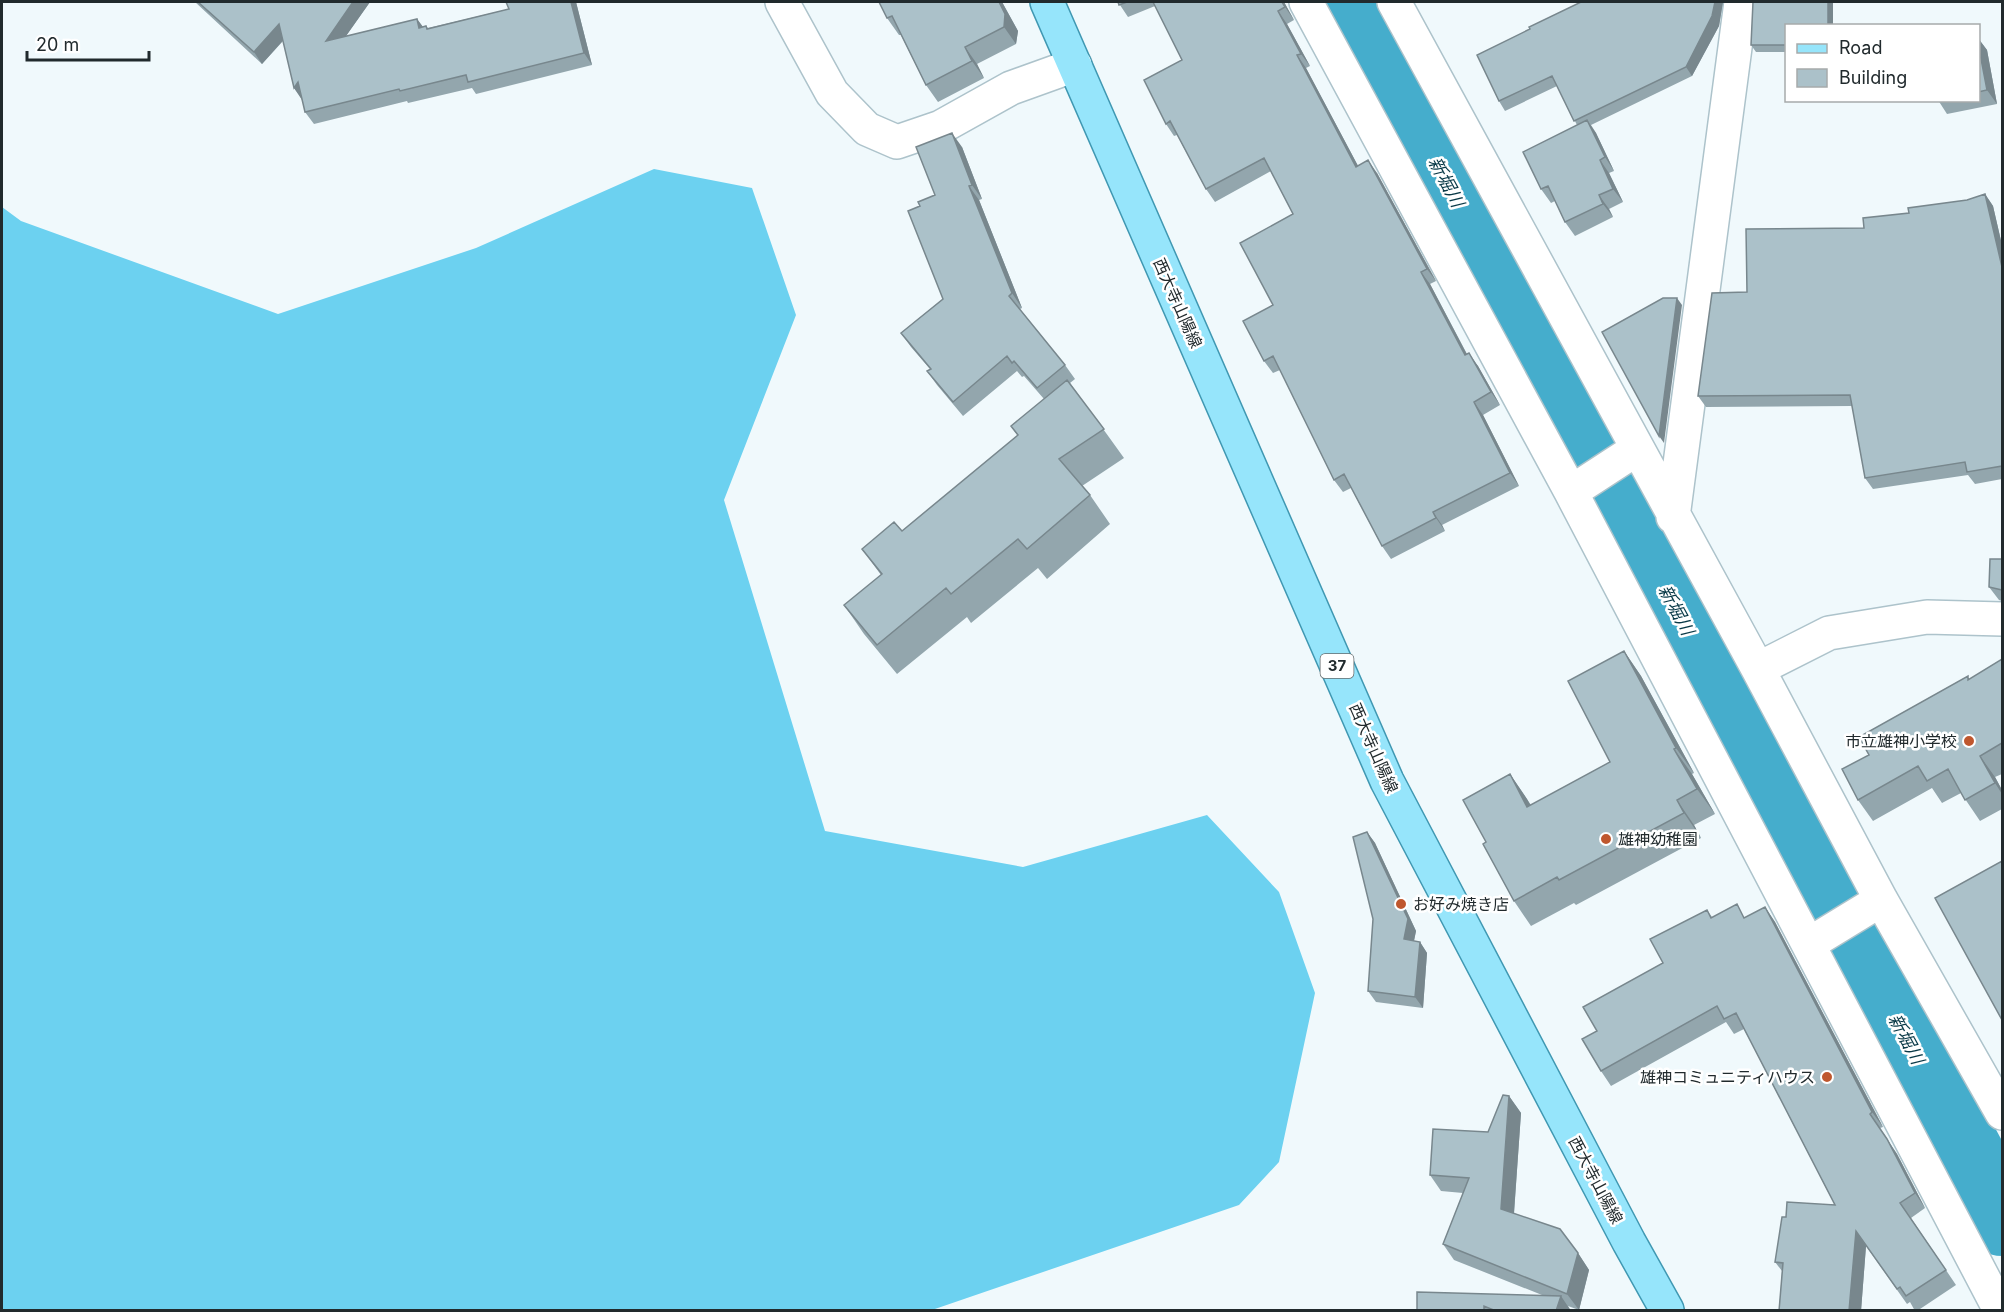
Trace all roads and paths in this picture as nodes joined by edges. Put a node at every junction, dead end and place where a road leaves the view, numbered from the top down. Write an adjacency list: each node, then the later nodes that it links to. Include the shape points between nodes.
1 (782, 2): 6 (street, via 832,93 867,129 897,142 941,127 1011,88)
2 (1047, 2): 6 (main road, 西大寺山陽線 / 37)
3 (1306, 2): 8 (street)
4 (1394, 2): 7 (street)
5 (1741, 2): 9 (street)
6 (1075, 65): 16 (main road, 西大寺山陽線 / 37, via 1387,781)
7 (1630, 454): 8 (street); 9 (street)
8 (1578, 487): 13 (street)
9 (1673, 517): 11 (street)
10 (2002, 619): 11 (street, via 1927,617 1829,633)
11 (1758, 669): 12 (street)
12 (1873, 905): 13 (street); 14 (street)
13 (1816, 939): 15 (street)
14 (2002, 1113)
15 (2001, 1310)
16 (1667, 1311)

